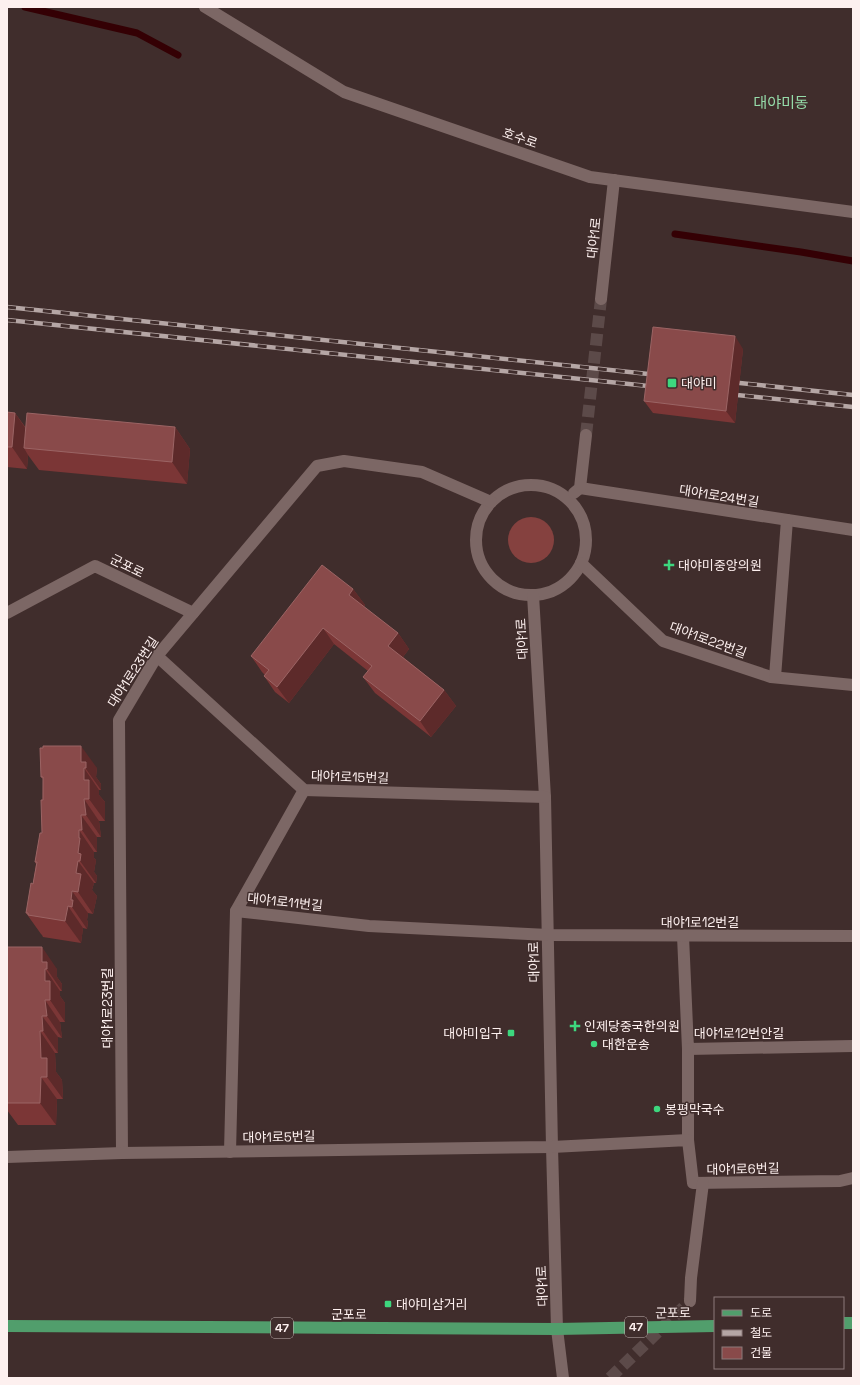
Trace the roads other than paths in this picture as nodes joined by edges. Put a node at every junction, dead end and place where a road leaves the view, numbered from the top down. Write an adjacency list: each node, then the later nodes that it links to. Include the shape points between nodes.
1 (205, 7): 2 (street, 호수로, via 344,92 590,177)
2 (614, 180): 3 (street, 호수로); 4 (street, 대야1로)
3 (853, 212)
4 (601, 299)
5 (586, 435): 6 (street)
6 (580, 488): 7 (street); 9 (street, 대야1로24번길)
7 (567, 498): 8 (street, via 553,489 537,485 520,486 504,491); 11 (street, via 578,512 585,528 586,546)
8 (491, 502): 12 (street, via 479,520 476,541 481,562 493,580 512,592); 13 (street, 대야1로23번길, via 422,472 344,461 318,466)
9 (787, 520): 10 (street, 대야1로24번길); 16 (street)
10 (853, 530)
11 (581, 563): 12 (street, via 573,576 562,586); 16 (street, 대야1로22번길, via 663,641)
12 (533, 595): 19 (street, 대야1로)
13 (193, 613): 14 (street, 군포로, via 95,566); 15 (street, 대야1로23번길)
14 (7, 614)
15 (157, 656): 18 (street, 대야1로15번길); 29 (street, 대야1로23번길, via 119,720)
16 (775, 677): 17 (street, 대야1로22번길)
17 (853, 685)
18 (304, 790): 19 (street, 대야1로15번길); 20 (street)
19 (545, 797): 21 (street, 대야1로)
20 (236, 911): 21 (street, 대야1로11번길, via 369,926); 28 (street, 대야1로11번길)
21 (548, 935): 22 (street, 대야1로12번길); 27 (street, 대야1로)
22 (683, 936): 23 (street, 대야1로12번길); 25 (street, 대야1로12번안길)
23 (853, 936)
24 (853, 1046): 25 (street, 대야1로12번안길)
25 (688, 1049): 26 (street)
26 (688, 1140): 27 (street); 32 (street, 대야1로6번길, via 693,1183)
27 (552, 1147): 28 (street, 대야1로5번길); 36 (street, 대야1로)
28 (230, 1152): 29 (street, 대야1로5번길)
29 (122, 1153): 30 (street, 대야1로5번길)
30 (7, 1157)
31 (853, 1178): 32 (street, 대야1로6번길, via 840,1181)
32 (703, 1183): 33 (street)
33 (690, 1301)
34 (7, 1326): 36 (main road, 군포로 / 47)
35 (714, 1326): 36 (main road, 군포로 / 47)
36 (557, 1329): 37 (street, 대야1로)
37 (563, 1378)

